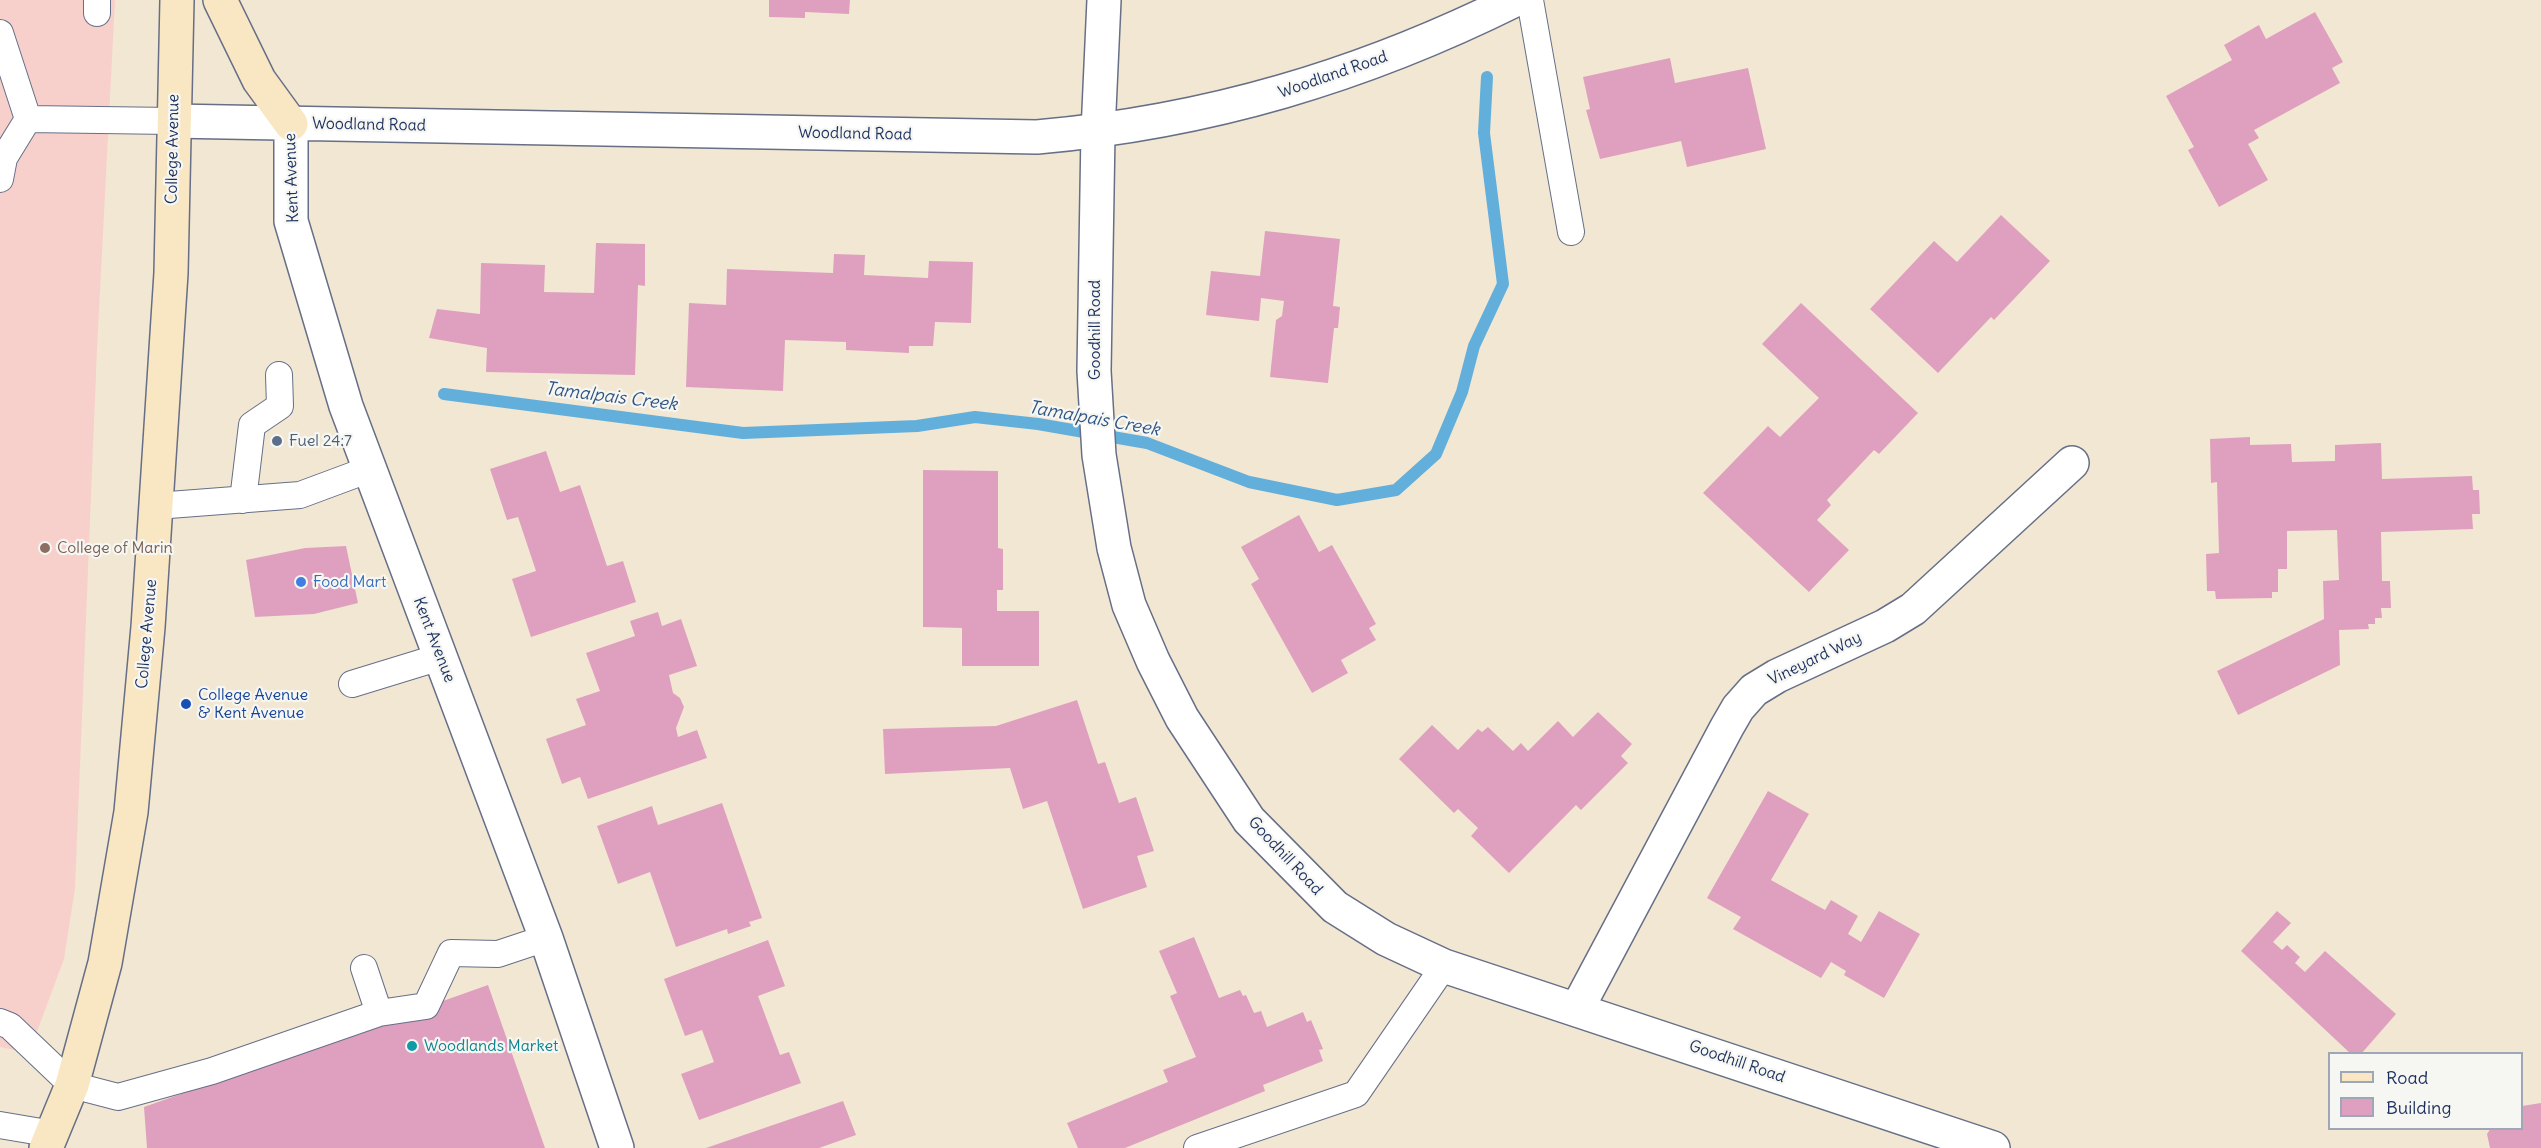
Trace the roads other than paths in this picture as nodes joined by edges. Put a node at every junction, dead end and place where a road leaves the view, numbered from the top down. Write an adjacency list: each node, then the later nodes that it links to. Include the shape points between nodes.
1 (177, 0): 8 (main road, College Avenue)
2 (220, 0): 9 (main road, via 259,80)
3 (1104, 0): 10 (street, Goodhill Road)
4 (1515, 0): 10 (street, Woodland Road, via 1429,41 1281,94 1206,113)
5 (1530, 0): 12 (lane)
6 (0, 33): 7 (lane)
7 (28, 119): 8 (lane); 11 (lane, via 4,158)
8 (172, 121): 9 (street, Woodland Road); 17 (main road, College Avenue, via 172,266)
9 (291, 124): 10 (street, Woodland Road, via 1038,137); 15 (street, Kent Avenue, via 291,221 346,406)
10 (1098, 132): 21 (street, Goodhill Road, via 1099,455 1114,548 1129,605 1182,718 1249,820 1335,907 1386,939)
11 (0, 179)
12 (1571, 232)
13 (279, 375): 16 (lane, via 280,406 252,425)
14 (2072, 463): 23 (street, Vineyard Way, via 1913,609 1754,690 1727,727)
15 (370, 469): 16 (lane, via 300,495); 18 (street, Kent Avenue)
16 (243, 500): 17 (lane)
17 (156, 506): 26 (main road, College Avenue, via 131,812 105,963)
18 (440, 657): 19 (lane); 20 (street, Kent Avenue)
19 (352, 684)
20 (546, 938): 24 (lane, via 498,954 452,953 426,1006); 29 (street, Kent Avenue)
21 (1444, 966): 23 (street, Goodhill Road); 30 (lane, via 1356,1094)
22 (364, 968): 24 (lane)
23 (1577, 1009): 31 (street, Goodhill Road)
24 (379, 1013): 26 (lane, via 212,1071 118,1097)
25 (0, 1022): 26 (lane, via 10,1026)
26 (72, 1085): 28 (main road, College Avenue)
27 (0, 1125): 28 (lane)
28 (50, 1141)
29 (617, 1148)
30 (1197, 1148)
31 (1993, 1148)

